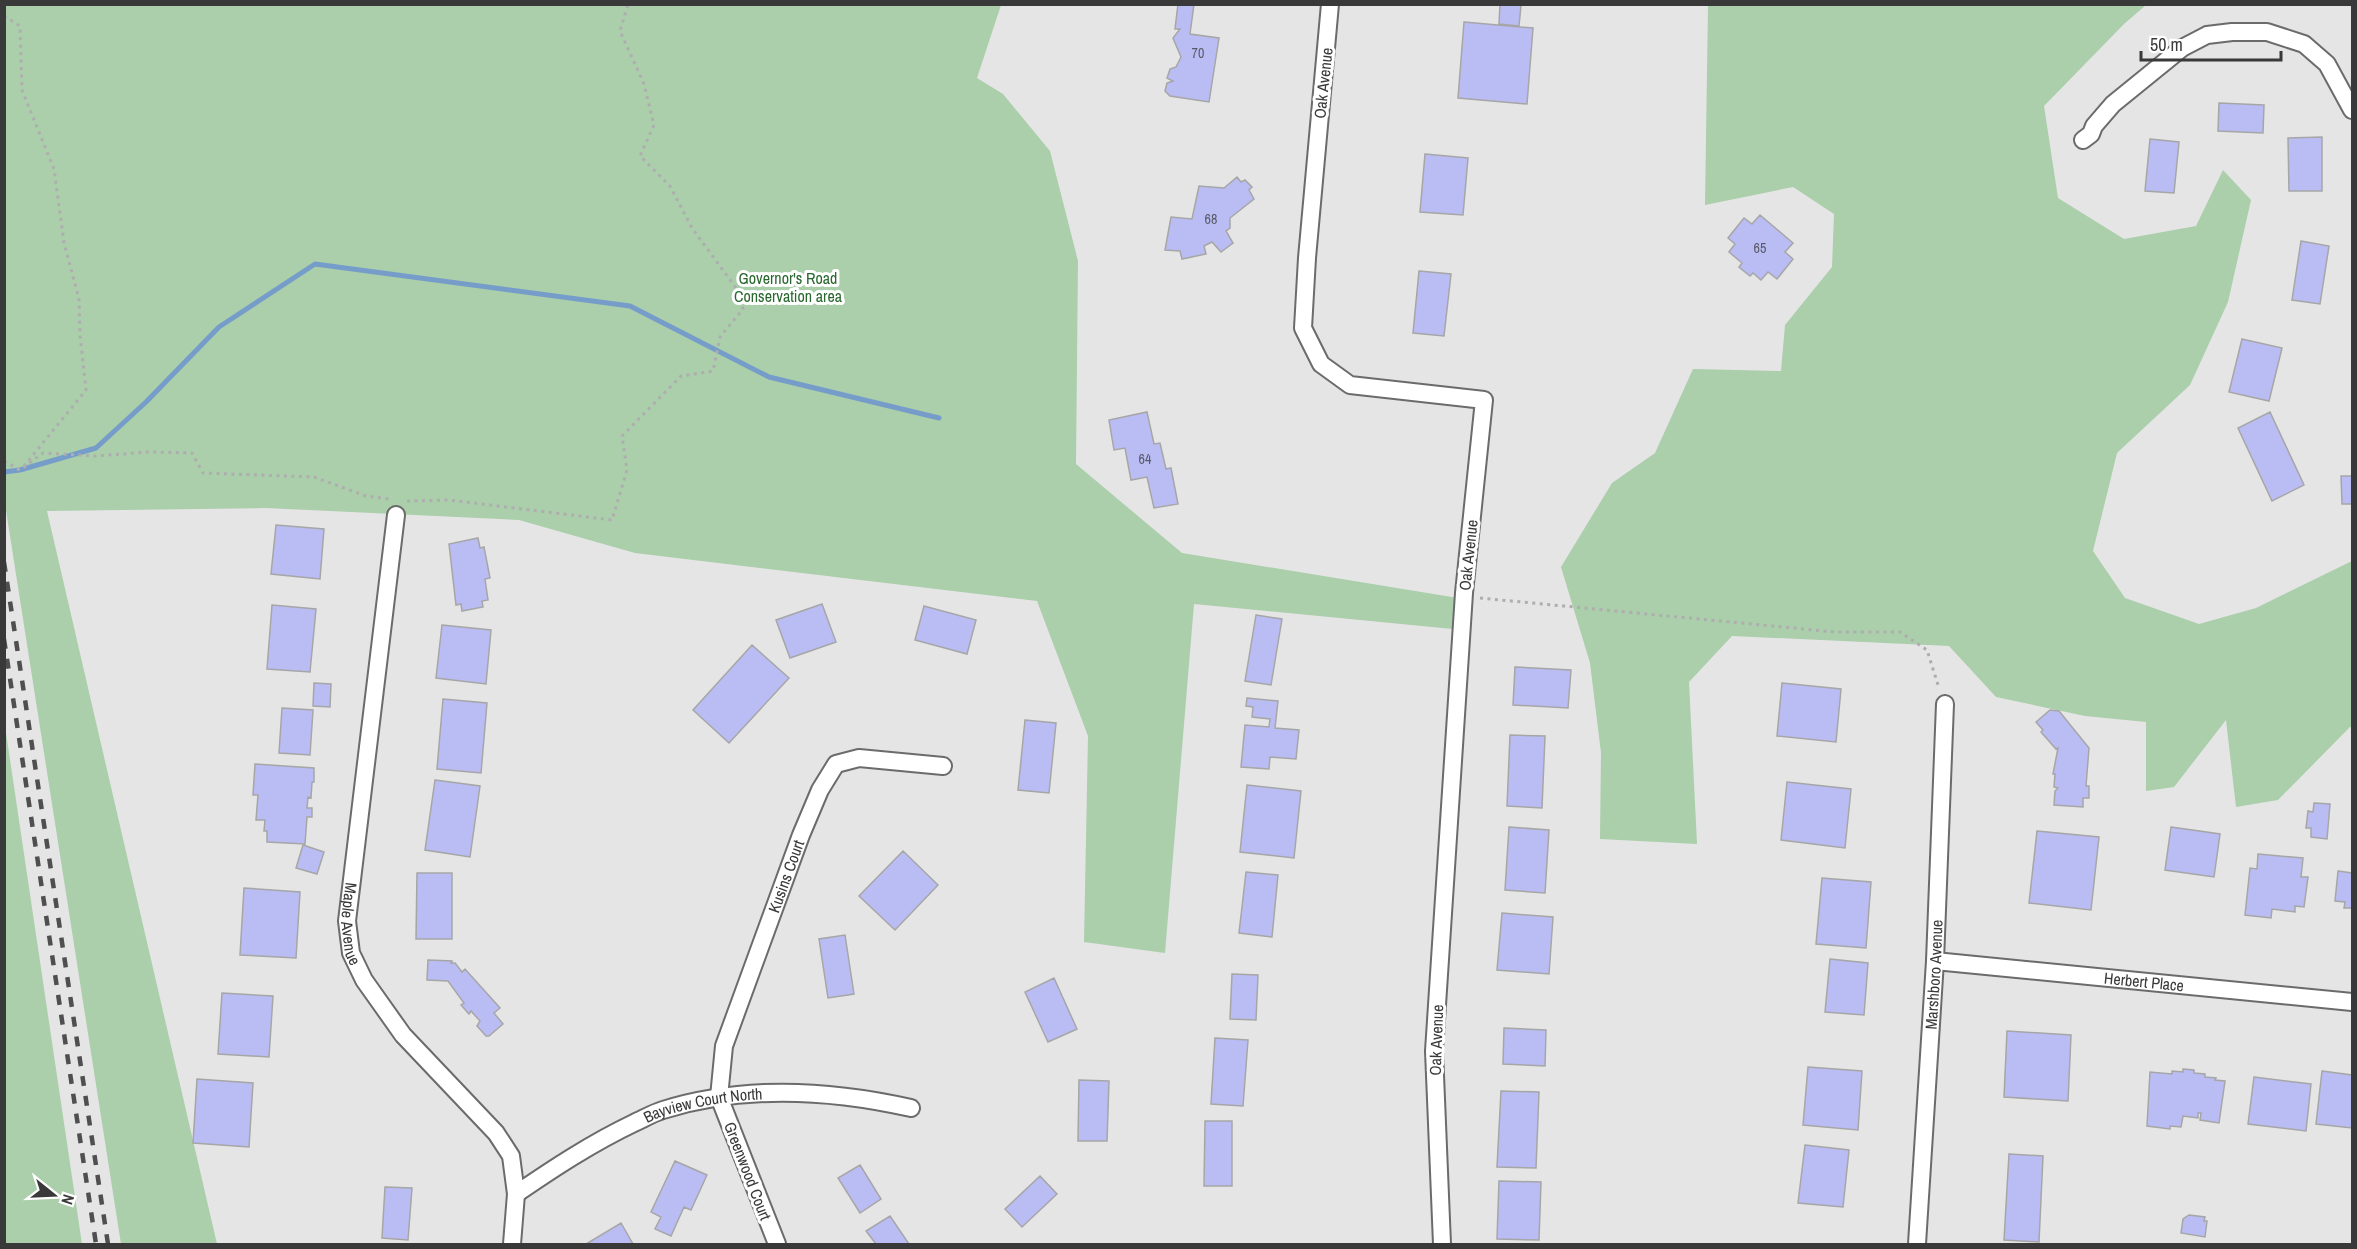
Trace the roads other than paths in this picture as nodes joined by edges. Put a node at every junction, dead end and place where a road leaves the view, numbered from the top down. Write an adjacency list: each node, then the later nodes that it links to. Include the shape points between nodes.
1 (1330, 4): 14 (street, Oak Avenue, via 1303,328 1322,364 1350,385 1484,400 1464,593 1434,1050)
2 (2352, 110): 3 (street, via 2327,64 2304,45 2267,32 2232,32 2207,35 2182,48 2113,104)
3 (2083, 140)
4 (398, 505): 11 (street, Maple Avenue, via 347,921 351,953 364,980 403,1035 496,1133 512,1156)
5 (1944, 704): 7 (street, Marshboro Avenue)
6 (943, 766): 9 (street, Kusins Court, via 859,758 836,764 801,835 724,1046)
7 (1935, 961): 8 (street, Herbert Place); 15 (street, Marshboro Avenue)
8 (2352, 1002)
9 (719, 1097): 10 (street, Bayview Court North, via 799,1092 866,1098); 11 (street, Bayview Court North, via 661,1110 561,1163); 13 (street, Greenwood Court)
10 (911, 1108)
11 (516, 1194): 12 (street, Maple Avenue)
12 (512, 1245)
13 (777, 1245)
14 (1442, 1245)
15 (1917, 1245)

